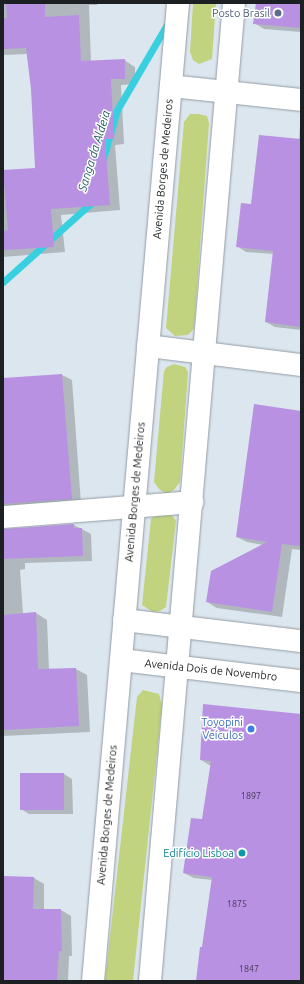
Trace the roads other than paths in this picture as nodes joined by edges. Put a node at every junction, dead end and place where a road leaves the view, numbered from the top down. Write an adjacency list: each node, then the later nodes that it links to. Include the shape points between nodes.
1 (178, 3): 3 (main road, Avenida Borges de Medeiros)
2 (234, 3): 4 (main road)
3 (170, 86): 4 (main road); 6 (main road, Avenida Borges de Medeiros)
4 (226, 92): 5 (main road); 7 (main road)
5 (301, 100)
6 (148, 346): 7 (main road); 10 (main road, Avenida Borges de Medeiros)
7 (204, 353): 8 (main road); 9 (main road)
8 (301, 365)
9 (192, 502): 10 (main road); 13 (main road)
10 (134, 507): 11 (main road); 12 (main road, Avenida Borges de Medeiros)
11 (3, 517)
12 (124, 620): 13 (main road); 15 (main road, Avenida Borges de Medeiros)
13 (181, 627): 14 (main road); 16 (main road)
14 (301, 641)
15 (121, 660): 16 (main road, Avenida Dois de Novembro); 18 (main road, Avenida Borges de Medeiros)
16 (178, 666): 17 (main road, Avenida Dois de Novembro); 19 (main road)
17 (301, 680)
18 (93, 981)
19 (150, 981)

